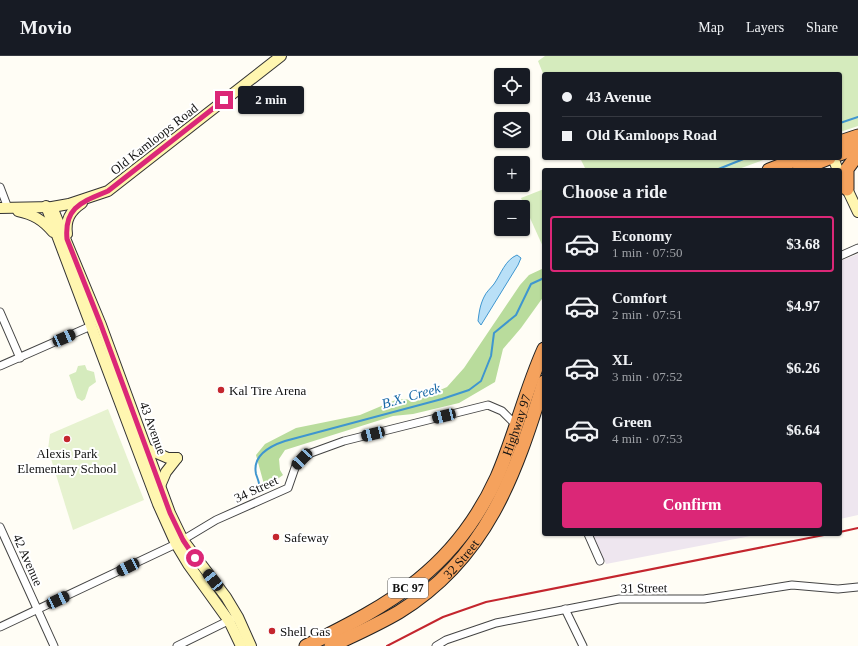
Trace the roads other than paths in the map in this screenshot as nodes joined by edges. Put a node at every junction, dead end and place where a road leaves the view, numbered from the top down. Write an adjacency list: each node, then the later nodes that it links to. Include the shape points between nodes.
1 (281, 56): 13 (street, Old Kamloops Road, via 108,191)
2 (858, 136): 3 (highway)
3 (842, 141)
4 (858, 147): 5 (highway)
5 (842, 153)
6 (858, 154): 11 (highway, via 847,169)
7 (795, 160): 9 (highway)
8 (824, 160): 10 (highway)
9 (774, 168)
10 (804, 168)
11 (843, 186): 16 (street)
12 (0, 187): 15 (street)
13 (87, 199): 14 (street, Old Kamloops Road); 18 (street, via 75,207 68,217)
14 (49, 207): 15 (street, Old Kamloops Road); 17 (street, 43 Avenue); 18 (street, 43 Avenue)
15 (3, 208): 17 (street, via 40,219)
16 (858, 212)
17 (56, 236): 22 (street, 43 Avenue)
18 (67, 239): 28 (street, 43 Avenue)
19 (858, 248): 20 (street)
20 (842, 255)
21 (0, 312): 24 (street)
22 (91, 326): 24 (street); 35 (street, 43 Avenue, via 158,504)
23 (542, 354): 27 (highway, Highway 97 / BC 97)
24 (20, 358): 25 (street)
25 (0, 366)
26 (542, 388): 29 (highway, Highway 97 / BC 97)
27 (516, 425): 31 (highway, Highway 97 / BC 97); 35 (street, 34 Street, via 502,411 488,405 344,441 311,454 296,465 288,488 216,520)
28 (145, 448): 30 (street, 43 Avenue); 30 (street, via 168,458 177,458 166,472)
29 (516, 466): 37 (highway, 32 Street / BC 97, via 496,510 483,530 467,551)
30 (160, 486): 35 (street, 43 Avenue)
31 (486, 500): 37 (highway, 32 Street / BC 97)
32 (0, 527): 33 (street, 42 Avenue)
33 (2, 535): 40 (street, 42 Avenue)
34 (589, 536): 36 (street)
35 (179, 542): 40 (street, 34 Street); 41 (street, 43 Avenue, via 188,564)
36 (600, 561)
37 (432, 577): 47 (highway, 32 Street / BC 97, via 380,608); 48 (highway, 32 Street / BC 97, via 400,611)
38 (858, 587): 39 (street, 31 Street, via 838,589 792,585 704,599 619,599)
39 (565, 609): 49 (street, 31 Street, via 496,622); 50 (street)
40 (38, 610): 42 (street, 34 Street); 43 (street, 42 Avenue)
41 (233, 619): 44 (street); 45 (street, 43 Avenue); 46 (street, 43 Avenue)
42 (0, 627)
43 (54, 646)
44 (177, 646)
45 (241, 646)
46 (251, 646)
47 (306, 646)
48 (331, 646)
49 (436, 646)
50 (583, 646)

